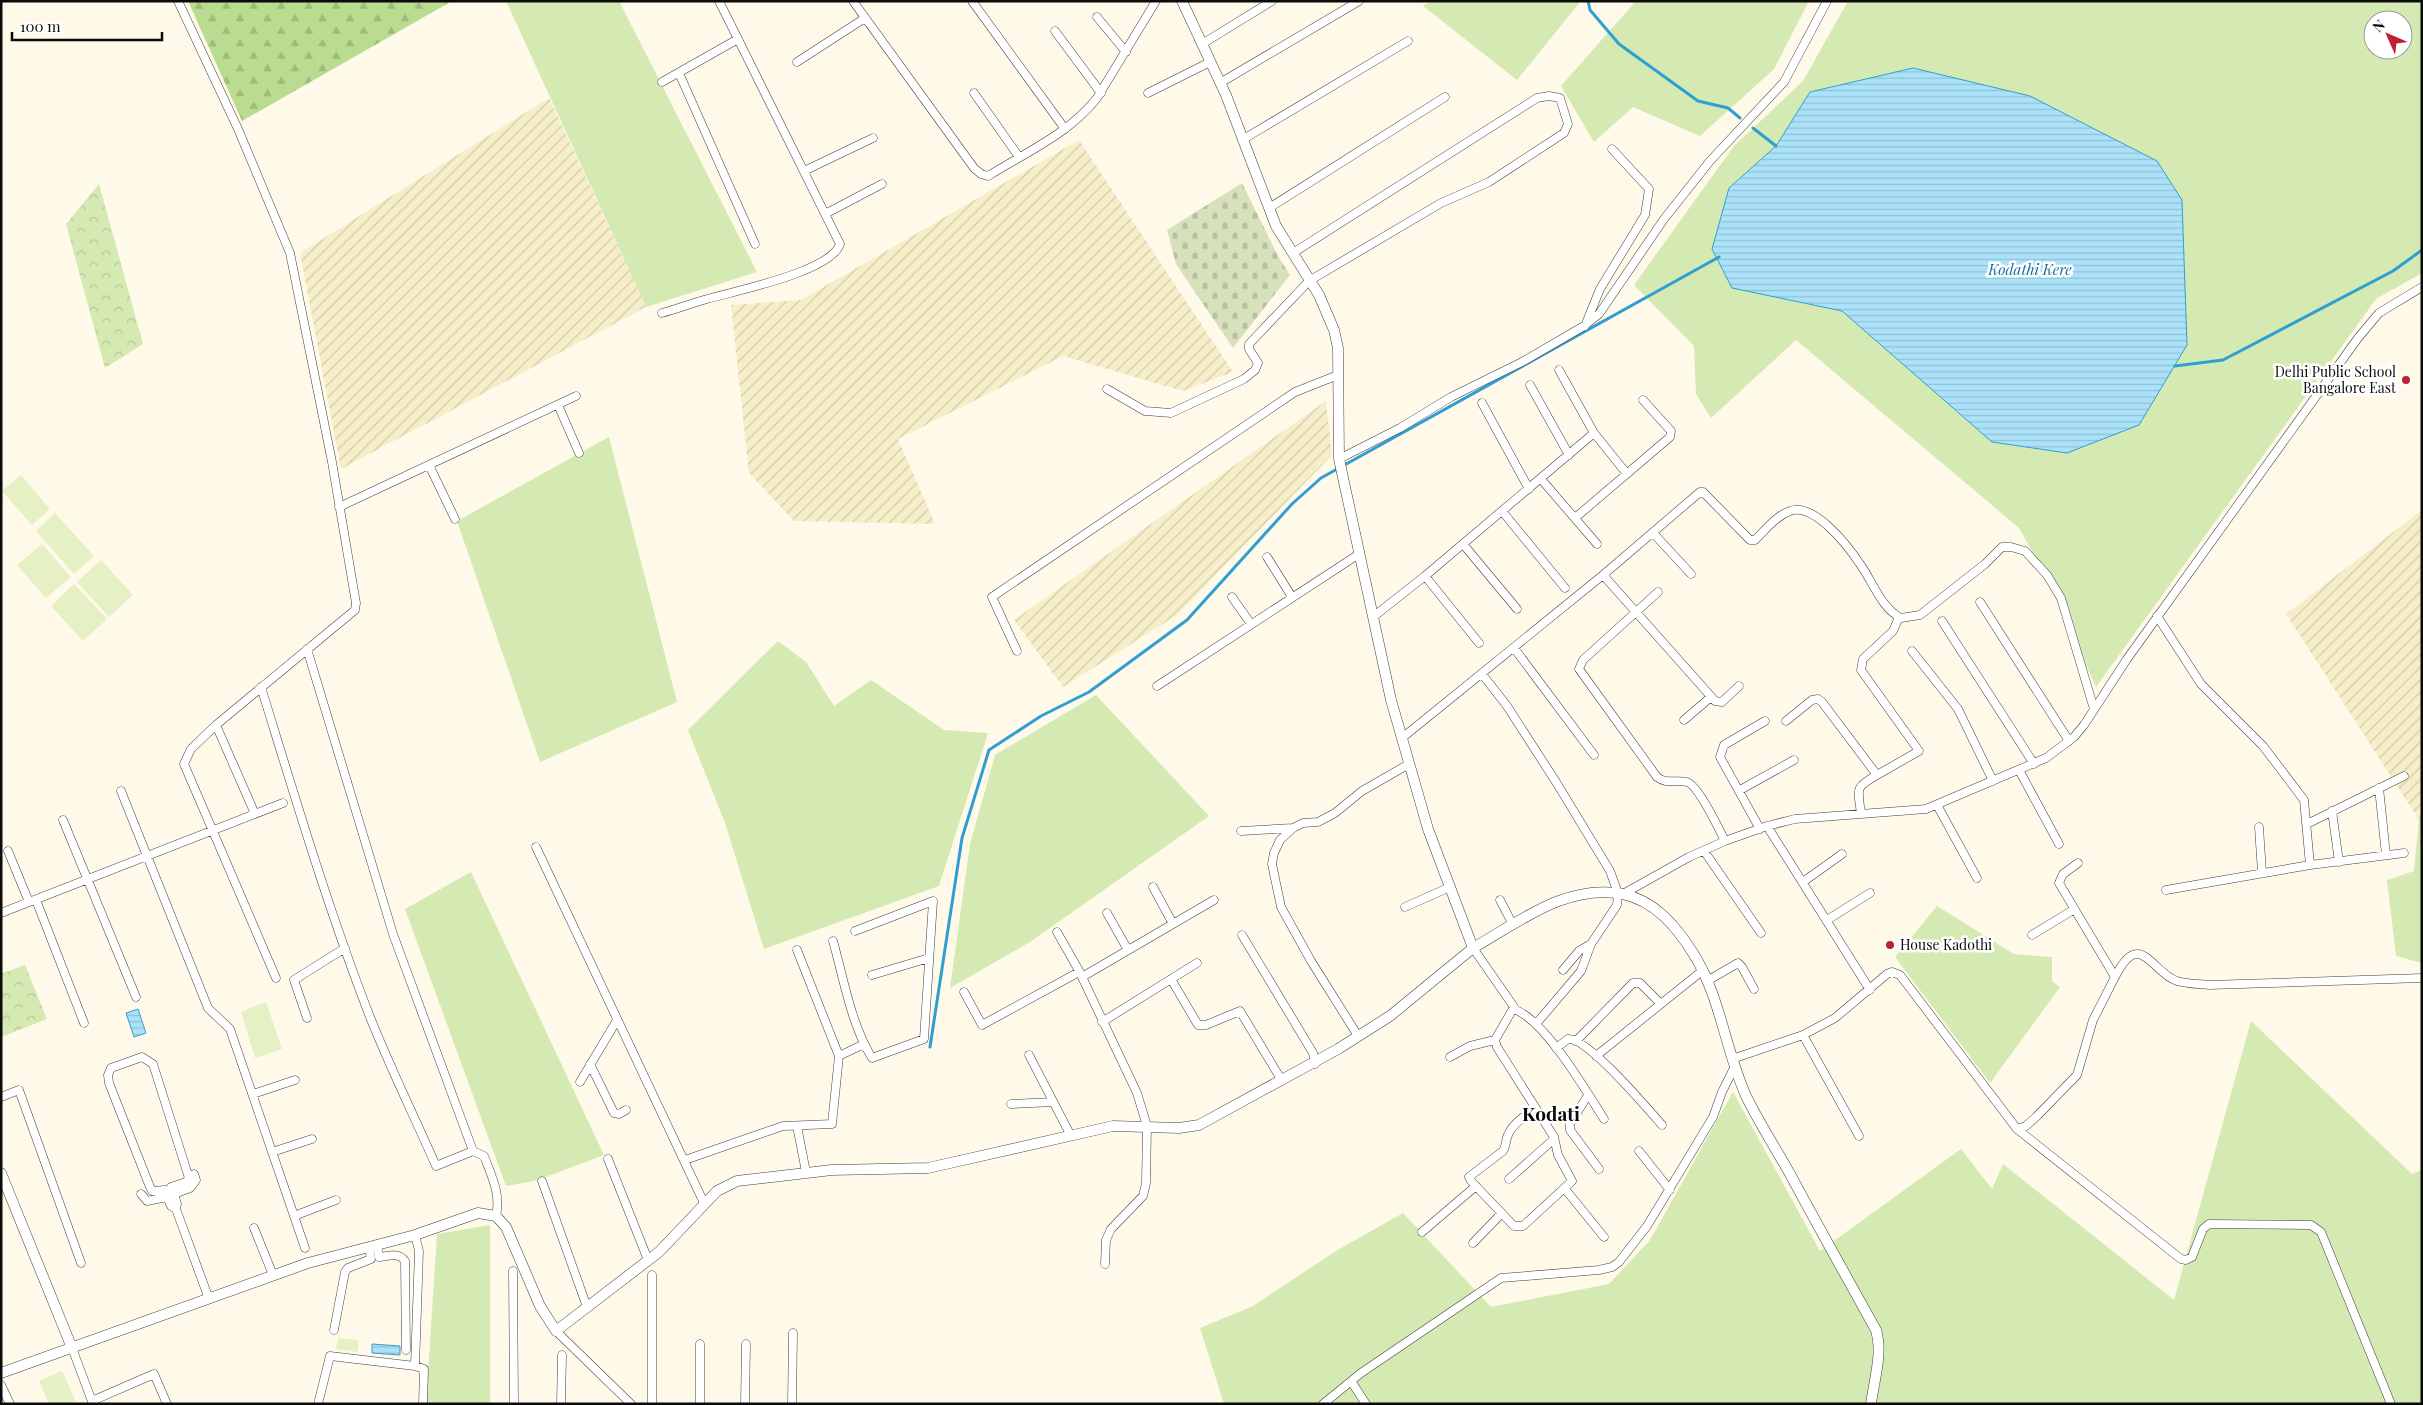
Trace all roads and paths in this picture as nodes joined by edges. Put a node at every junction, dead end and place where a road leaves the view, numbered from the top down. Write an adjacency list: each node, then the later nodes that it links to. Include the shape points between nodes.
1 (178, 1): 57 (street, via 238,129 290,253)
2 (719, 1): 13 (street)
3 (853, 1): 11 (street)
4 (972, 1): 26 (street)
5 (1156, 1): 16 (street)
6 (1182, 1): 15 (street)
7 (1272, 1): 15 (street)
8 (1359, 1): 21 (street)
9 (1828, 1): 40 (street, via 1784,82 1710,161 1664,219 1604,307)
10 (1097, 17): 16 (street)
11 (864, 18): 17 (street); 30 (street, via 974,168 988,176)
12 (1055, 31): 23 (street)
13 (738, 39): 19 (street); 31 (street)
14 (1408, 41): 28 (street)
15 (1202, 44): 18 (street)
16 (1126, 52): 23 (street)
17 (797, 62)
18 (1210, 62): 21 (street); 24 (street)
19 (679, 72): 20 (street); 35 (street)
20 (662, 82)
21 (1220, 83): 28 (street)
22 (974, 93): 30 (street)
23 (1101, 93): 26 (street, via 1087,111)
24 (1148, 93)
25 (1446, 97): 33 (street)
26 (1065, 129): 30 (street)
27 (873, 138): 31 (street)
28 (1242, 140): 33 (street)
29 (1612, 149): 40 (street, via 1649,189 1648,207 1600,288)
30 (1020, 156)
31 (804, 170): 34 (street)
32 (882, 184): 34 (street)
33 (1269, 208): 36 (street)
34 (825, 214): 39 (street, via 840,244 834,255 825,261 768,284)
35 (755, 244)
36 (1292, 253): 37 (street); 37 (street, via 1537,98 1560,98 1568,124 1564,133 1489,182 1441,202)
37 (1309, 281): 42 (street, via 1319,295 1334,330); 44 (street, via 1249,344 1258,363 1244,379 1171,413 1145,410)
38 (2422, 287): 76 (street, via 2378,313)
39 (662, 313)
40 (1584, 326): 52 (street)
41 (1559, 370): 49 (street)
42 (1338, 375): 52 (street); 84 (street, via 1295,392 992,597)
43 (1530, 385): 51 (street)
44 (1107, 389)
45 (576, 396): 48 (street)
46 (1643, 400): 54 (street, via 1671,435)
47 (1482, 403): 56 (street)
48 (558, 404): 50 (street); 53 (street)
49 (1594, 433): 51 (street); 54 (street)
50 (580, 453)
51 (1569, 455): 55 (street)
52 (1339, 459): 64 (street)
53 (429, 465): 57 (street); 60 (street)
54 (1627, 474): 59 (street)
55 (1540, 479): 56 (street); 59 (street)
56 (1529, 489): 58 (street)
57 (339, 507): 83 (street, via 355,610)
58 (1502, 511): 62 (street); 69 (street)
59 (1575, 518): 63 (street)
60 (455, 519)
61 (1653, 533): 66 (street); 67 (street); 78 (street, via 1700,492 1706,494 1750,540 1755,540 1777,518 1792,510 1804,510 1818,516 1859,563 1889,610)
62 (1463, 544): 68 (street); 74 (street)
63 (1597, 544)
64 (1359, 554): 72 (street); 77 (street)
65 (1267, 557): 72 (street)
66 (1691, 574)
67 (1603, 575): 75 (street); 82 (street)
68 (1425, 576): 77 (street); 81 (street)
69 (1565, 588)
70 (1658, 592): 75 (street)
71 (1232, 596): 80 (street)
72 (1292, 597): 80 (street)
73 (1980, 602): 97 (street)
74 (1517, 609)
75 (1636, 612): 90 (street); 121 (street, via 1583,660 1579,669 1657,777 1666,782 1686,782 1694,788)
76 (2157, 616): 91 (street); 115 (street, via 2201,684 2263,746 2304,800)
77 (1373, 617): 96 (street)
78 (1899, 617): 91 (street, via 1920,615 2002,547 2025,551 2047,575 2061,598); 103 (street, via 1893,631 1863,659 1861,670 1919,751)
79 (1942, 621): 101 (street)
80 (1251, 624): 88 (street)
81 (1479, 643)
82 (1514, 648): 86 (street); 98 (street)
83 (307, 649): 87 (street); 217 (street, via 393,934)
84 (1017, 651)
85 (1912, 651): 105 (street, via 1958,709)
86 (1482, 674): 96 (street); 141 (street, via 1556,782 1610,871)
87 (261, 686): 95 (street); 159 (street)
88 (1157, 686)
89 (1739, 686): 90 (street, via 1722,702)
90 (1711, 697): 92 (street)
91 (2094, 709): 97 (street)
92 (1684, 720)
93 (1765, 721): 107 (street, via 1720,750 1720,757)
94 (1786, 721): 103 (street, via 1812,700 1818,699)
95 (216, 725): 112 (street); 119 (street, via 191,749 184,764)
96 (1402, 738): 100 (street)
97 (2069, 741): 101 (street)
98 (1594, 755)
99 (1794, 760): 107 (street)
100 (1410, 764): 118 (street, via 1362,791 1335,813 1318,822 1302,823); 138 (street, via 1428,829)
101 (2034, 764): 102 (street)
102 (2019, 770): 105 (street); 122 (street)
103 (1877, 775): 113 (street, via 1860,784)
104 (2404, 776): 106 (street)
105 (1993, 782): 110 (street)
106 (2380, 788): 111 (street); 128 (street)
107 (1740, 790): 116 (street)
108 (121, 791): 129 (street)
109 (283, 803): 112 (street)
110 (1937, 805): 113 (street, via 1926,809); 134 (street)
111 (2332, 812): 115 (street); 130 (street)
112 (255, 814): 119 (street)
113 (1861, 814): 116 (street, via 1795,819)
114 (63, 820): 135 (street)
115 (2307, 824): 132 (street)
116 (1763, 827): 121 (street); 136 (street)
117 (2259, 827): 133 (street)
118 (1293, 828): 120 (street); 186 (street, via 1280,840 1274,853 1272,864 1278,899 1311,961)
119 (214, 830): 129 (street); 170 (street)
120 (1241, 831)
121 (1725, 841): 125 (street)
122 (2058, 844)
123 (536, 846): 181 (street)
124 (8, 850): 144 (street)
125 (1704, 851): 141 (street); 154 (street)
126 (2404, 853): 128 (street)
127 (1842, 854): 136 (street)
128 (2386, 855): 130 (street)
129 (147, 856): 135 (street); 201 (street, via 208,1008 230,1029)
130 (2338, 862): 132 (street)
131 (2078, 863): 146 (street, via 2063,874 2059,883)
132 (2310, 864): 133 (street)
133 (2262, 873): 139 (street)
134 (1977, 878)
135 (88, 879): 144 (street); 177 (street)
136 (1803, 882): 149 (street)
137 (1153, 887): 150 (street)
138 (1450, 887): 145 (street); 160 (street)
139 (2166, 890)
140 (1870, 892): 149 (street)
141 (1620, 894): 151 (street, via 1601,892 1557,899); 158 (street, via 1617,906); 166 (street, via 1645,902 1659,911 1674,926)
142 (1214, 900): 150 (street)
143 (1500, 900): 151 (street)
144 (33, 901): 147 (street); 183 (street)
145 (1405, 907)
146 (2073, 910): 156 (street); 169 (street)
147 (1, 913)
148 (1108, 913): 162 (street)
149 (1826, 920): 175 (street)
150 (1173, 924): 162 (street)
151 (1513, 925): 160 (street)
152 (855, 931): 163 (street, via 933,901)
153 (1057, 932): 167 (street)
154 (1761, 933)
155 (1242, 935): 197 (street, via 1313,1053)
156 (2032, 935)
157 (833, 941): 189 (street)
158 (1591, 944): 165 (street, via 1579,951); 184 (street, via 1581,971)
159 (345, 948): 180 (street, via 294,980); 217 (street, via 371,1018 436,1166)
160 (1473, 948): 179 (street); 186 (street, via 1390,1016)
161 (797, 950): 192 (street)
162 (1128, 950): 167 (street)
163 (929, 958): 168 (street); 189 (street, via 924,1039 872,1058)
164 (1197, 963): 172 (street)
165 (1563, 970)
166 (1702, 971): 173 (street); 178 (street)
167 (1081, 974): 176 (street, via 982,1025); 182 (street)
168 (872, 975)
169 (2115, 977): 171 (street, via 2121,964 2138,954 2147,957 2167,976 2178,981 2209,986); 212 (street, via 2093,1020 2077,1075 2026,1126)
170 (276, 978)
171 (2422, 978)
172 (1171, 979): 182 (street); 199 (street, via 1198,1025 1206,1025 1240,1011)
173 (1707, 982): 174 (street, via 1738,963); 195 (street)
174 (1754, 989)
175 (1870, 990): 185 (street, via 1835,1018); 212 (street, via 1887,974 1900,975)
176 (964, 992)
177 (136, 997)
178 (1661, 1004): 188 (street, via 1640,983 1633,982); 193 (street)
179 (1513, 1010): 184 (street); 187 (street)
180 (307, 1018)
181 (617, 1020): 196 (street); 221 (street)
182 (1102, 1022): 211 (street, via 1137,1093)
183 (84, 1023)
184 (1536, 1024): 190 (street)
185 (1803, 1035): 195 (street); 214 (street)
186 (1358, 1036): 197 (street)
187 (1495, 1040): 194 (street, via 1470,1046); 206 (street)
188 (1576, 1041): 190 (street, via 1568,1039); 193 (street)
189 (864, 1044): 192 (street)
190 (1556, 1048): 202 (street)
191 (1029, 1055): 204 (street)
192 (839, 1056): 210 (street, via 832,1124)
193 (1596, 1056): 209 (street, via 1632,1090)
194 (1450, 1057)
195 (1734, 1062): 230 (street, via 1713,1117); 280 (street, via 1747,1098 1876,1330 1879,1350)
196 (590, 1064): 200 (street); 207 (street, via 614,1113)
197 (1314, 1064): 199 (street)
198 (295, 1080): 201 (street)
199 (1282, 1081): 211 (street, via 1199,1125 1179,1128)
200 (580, 1082)
201 (253, 1094): 218 (street)
202 (1588, 1095): 208 (street); 222 (street, via 1570,1124 1570,1130)
203 (1, 1097): 247 (street, via 19,1090)
204 (1053, 1102): 205 (street); 213 (street)
205 (1011, 1104)
206 (1536, 1108): 216 (street); 228 (street, via 1507,1134 1503,1151 1470,1176 1470,1181)
207 (626, 1110)
208 (1604, 1119)
209 (1662, 1125)
210 (797, 1126): 221 (street, via 783,1126); 223 (street)
211 (1147, 1126): 213 (street, via 1113,1126); 248 (street, via 1143,1196 1111,1229 1106,1240)
212 (2017, 1129): 281 (street, via 2181,1259 2192,1257 2203,1229 2209,1224 2316,1227 2322,1232)
213 (1071, 1136): 223 (street, via 928,1168)
214 (1858, 1136)
215 (312, 1139): 218 (street)
216 (1554, 1139): 226 (street); 229 (street, via 1558,1155 1572,1181)
217 (473, 1151): 237 (street, via 484,1156 497,1191)
218 (272, 1152): 236 (street)
219 (1638, 1152): 230 (street)
220 (608, 1159): 246 (street)
221 (685, 1160): 234 (street)
222 (1599, 1169)
223 (806, 1172): 234 (street, via 737,1181 717,1191)
224 (1, 1173): 259 (street)
225 (194, 1174): 231 (street, via 196,1180 192,1186)
226 (1509, 1179)
227 (542, 1181): 253 (street)
228 (1476, 1186): 235 (street); 239 (street)
229 (1565, 1189): 235 (street, via 1523,1226 1514,1226); 241 (street)
230 (1670, 1190): 264 (street, via 1647,1226 1612,1267 1501,1278)
231 (169, 1192): 231 (street, via 152,1191 109,1083 108,1075 112,1068 142,1057 153,1064 189,1178); 232 (street, via 147,1201); 252 (street, via 178,1204 176,1209)
232 (141, 1194)
233 (336, 1200): 236 (street)
234 (704, 1203): 246 (street)
235 (1502, 1213): 242 (street)
236 (294, 1216): 244 (street)
237 (496, 1216): 240 (street, via 478,1213); 255 (street, via 506,1226 540,1306)
238 (254, 1228): 250 (street)
239 (1422, 1232)
240 (415, 1235): 243 (street); 262 (street, via 419,1251)
241 (1604, 1237)
242 (1473, 1243)
243 (373, 1246): 245 (street); 250 (street)
244 (305, 1248)
245 (375, 1258): 254 (street, via 345,1272); 260 (street, via 397,1255 402,1256 405,1262)
246 (648, 1260): 253 (street)
247 (81, 1262)
248 (1105, 1264)
249 (513, 1271): 272 (street)
250 (273, 1275): 252 (street)
251 (652, 1275): 274 (street)
252 (209, 1299): 259 (street)
253 (587, 1307): 255 (street)
254 (334, 1330)
255 (556, 1331): 267 (street)
256 (793, 1333): 277 (street)
257 (700, 1344): 275 (street)
258 (746, 1344): 276 (street)
259 (72, 1348): 263 (street); 266 (street)
260 (406, 1350)
261 (562, 1355): 273 (street)
262 (415, 1366): 270 (street, via 330,1356); 271 (street, via 424,1369)
263 (1, 1373)
264 (1351, 1381): 278 (street); 279 (street)
265 (1, 1385): 268 (street)
266 (93, 1402): 269 (street, via 154,1374)
267 (627, 1403)
268 (10, 1404)
269 (167, 1404)
270 (318, 1404)
271 (422, 1404)
272 (514, 1404)
273 (561, 1404)
274 (652, 1404)
275 (700, 1404)
276 (745, 1404)
277 (792, 1404)
278 (1324, 1404)
279 (1366, 1404)
280 (1871, 1404)
281 (2391, 1404)

